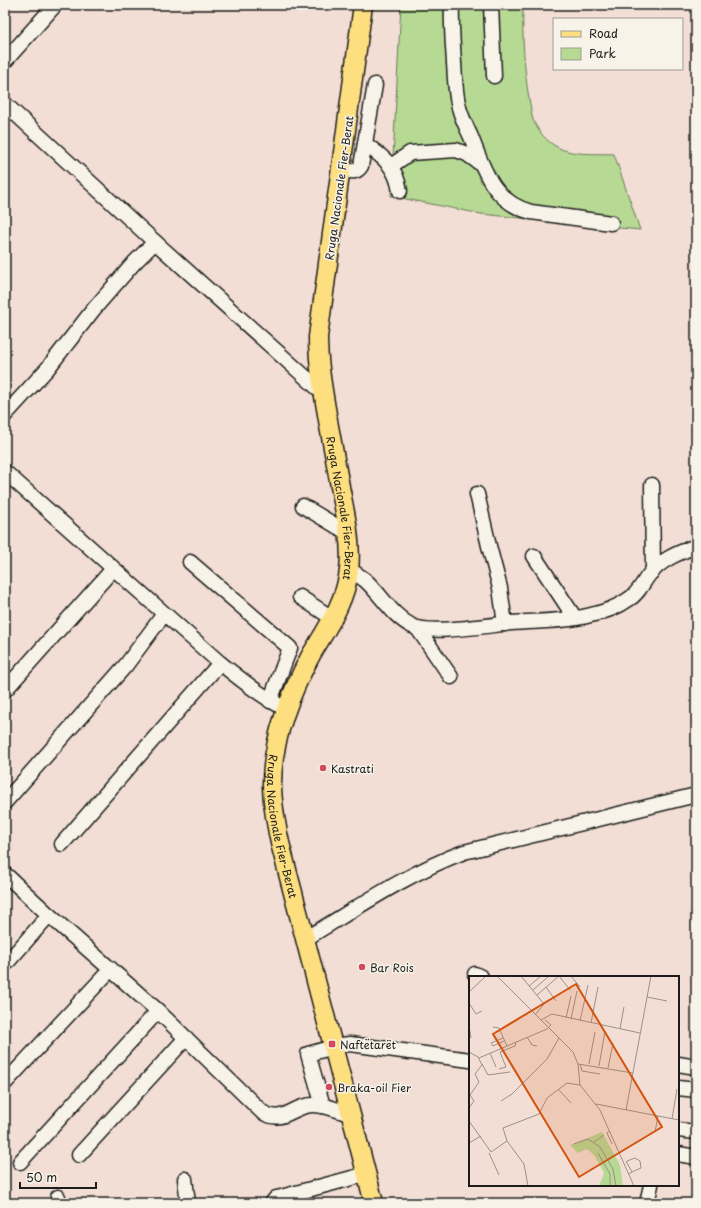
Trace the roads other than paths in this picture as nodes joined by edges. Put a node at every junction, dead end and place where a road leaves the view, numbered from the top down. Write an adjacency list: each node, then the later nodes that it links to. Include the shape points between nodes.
1 (55, 5): 5 (street)
2 (363, 5): 12 (main road, Rruga Nacionale Fier-Berat)
3 (452, 5): 10 (street, via 458,104)
4 (491, 5): 6 (street)
5 (5, 61)
6 (494, 76)
7 (375, 85): 9 (street)
8 (5, 104): 15 (street)
9 (365, 144): 11 (street); 12 (street, via 358,170)
10 (481, 164): 11 (street, via 462,151 456,150 410,153); 14 (street, via 499,194 520,209)
11 (391, 166): 13 (street)
12 (342, 170): 16 (main road, Rruga Nacionale Fier-Berat, via 319,323 318,350)
13 (400, 191)
14 (611, 223)
15 (155, 242): 16 (street); 17 (street, via 93,310 48,368)
16 (322, 392): 22 (main road, Rruga Nacionale Fier-Berat)
17 (5, 415)
18 (5, 472): 26 (street)
19 (652, 485): 28 (street)
20 (477, 494): 33 (street, via 500,588)
21 (303, 506): 22 (street)
22 (348, 533): 27 (main road, Rruga Nacionale Fier-Berat)
23 (696, 546): 28 (street, via 666,560)
24 (534, 556): 32 (street)
25 (190, 562): 38 (street, via 290,648)
26 (113, 568): 30 (street); 37 (street)
27 (349, 569): 31 (main road, Rruga Nacionale Fier-Berat, via 344,594); 34 (street, via 364,579 405,622)
28 (653, 571): 32 (street, via 630,599 605,611)
29 (300, 597): 31 (street)
30 (164, 614): 35 (street); 41 (street, via 126,665)
31 (332, 618): 39 (main road, Rruga Nacionale Fier-Berat, via 298,679)
32 (575, 618): 33 (street)
33 (505, 624): 34 (street, via 442,630)
34 (418, 629): 36 (street)
35 (220, 663): 38 (street); 42 (street)
36 (451, 677)
37 (5, 690)
38 (270, 701): 39 (street)
39 (286, 709): 45 (main road, Rruga Nacionale Fier-Berat, via 278,736 272,796 280,843)
40 (696, 795): 45 (street, via 464,852 436,863)
41 (5, 802)
42 (62, 844)
43 (5, 874): 44 (street)
44 (49, 915): 46 (street); 47 (street)
45 (305, 939): 50 (main road, Rruga Nacionale Fier-Berat)
46 (5, 965)
47 (111, 969): 48 (street); 54 (street)
48 (158, 1011): 49 (street); 64 (street)
49 (186, 1038): 57 (street, via 262,1112 270,1116 277,1117 306,1105); 62 (street)
50 (334, 1048): 51 (street, via 358,1044); 57 (street, via 308,1054); 58 (main road, Rruga Nacionale Fier-Berat)
51 (469, 1060)
52 (679, 1064): 53 (street)
53 (696, 1067)
54 (5, 1083)
55 (679, 1088): 56 (street)
56 (696, 1090)
57 (323, 1106): 58 (street)
58 (352, 1115): 65 (main road, Rruga Nacionale Fier-Berat)
59 (679, 1130): 60 (street)
60 (696, 1132)
61 (679, 1154): 63 (street)
62 (79, 1155)
63 (696, 1157)
64 (20, 1162)
65 (367, 1174): 69 (street, via 276,1198); 70 (main road, Rruga Nacionale Fier-Berat)
66 (185, 1179): 68 (street)
67 (651, 1186): 71 (street)
68 (188, 1203)
69 (272, 1203)
70 (374, 1203)
71 (647, 1203)

